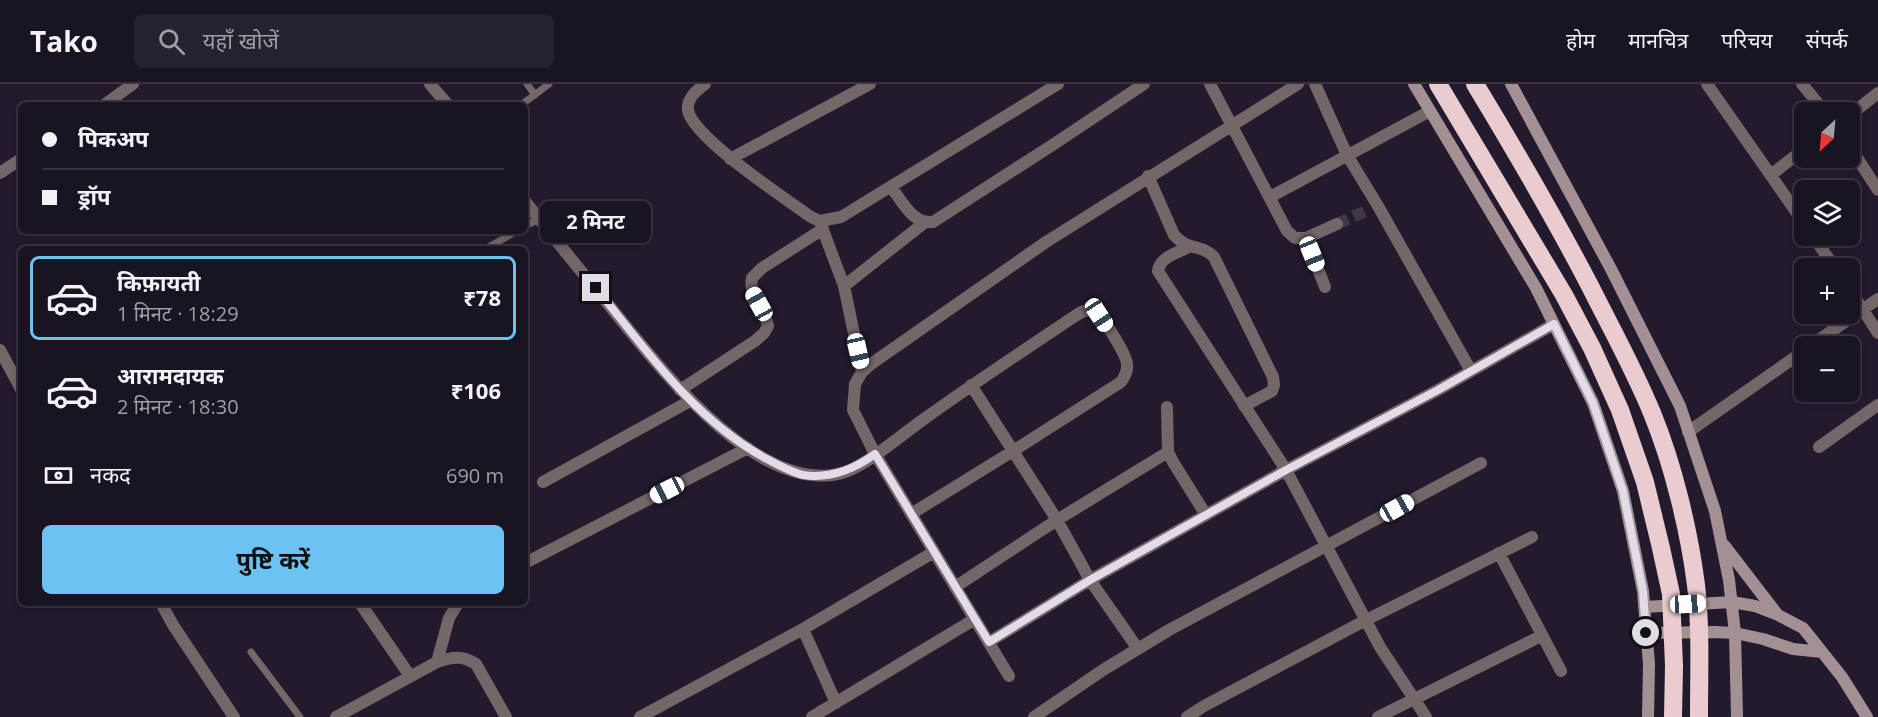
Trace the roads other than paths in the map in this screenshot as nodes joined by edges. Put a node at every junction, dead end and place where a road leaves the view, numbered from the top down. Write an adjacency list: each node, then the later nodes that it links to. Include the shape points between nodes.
1 (133, 84): 20 (street)
2 (430, 84): 21 (street)
3 (527, 84): 19 (lane)
4 (549, 84): 19 (lane)
5 (705, 84): 29 (street, via 690,99 688,111 702,133)
6 (870, 84): 29 (street)
7 (1058, 84): 35 (street)
8 (1144, 84): 41 (street, via 942,217)
9 (1210, 84): 26 (street)
10 (1298, 84): 26 (street)
11 (1315, 84): 27 (street)
12 (1414, 84): 25 (street)
13 (1438, 84): 122 (highway, via 1564,295 1620,410 1645,482 1671,594)
14 (1475, 84): 123 (highway, via 1569,246 1621,346 1666,452 1696,585)
15 (1511, 84): 69 (street, via 1611,269 1680,406)
16 (1802, 84): 23 (street)
17 (1713, 86): 33 (street)
18 (1878, 93): 24 (street)
19 (535, 94): 22 (lane)
20 (108, 102)
21 (445, 102)
22 (525, 102)
23 (1817, 102)
24 (1860, 106)
25 (1430, 111): 27 (street); 54 (street)
26 (1232, 125): 34 (street); 37 (street)
27 (1347, 155): 37 (street); 60 (street, via 1373,208)
28 (1794, 157): 33 (street)
29 (730, 159): 44 (street)
30 (18, 161): 32 (street)
31 (1860, 162): 36 (street)
32 (0, 173)
33 (1772, 174): 39 (street)
34 (1148, 176): 48 (street, via 1174,235); 61 (street, via 1046,242)
35 (891, 187): 41 (street, via 914,217); 44 (street)
36 (1878, 190)
37 (1270, 197): 46 (street, via 1287,231 1295,238)
38 (528, 205): 40 (street)
39 (1794, 208)
40 (538, 219): 42 (lane); 64 (street)
41 (924, 223): 49 (street)
42 (528, 224)
43 (1337, 224): 46 (street)
44 (821, 225): 49 (street); 64 (street, via 752,278 751,290 767,318 764,333)
45 (512, 234): 47 (lane)
46 (1306, 238): 50 (street)
47 (490, 246)
48 (1189, 247): 67 (street, via 1164,260 1158,271); 67 (street, via 1208,251 1214,257 1273,377 1272,391)
49 (844, 286): 61 (street)
50 (1325, 287)
51 (1878, 299): 53 (street)
52 (1860, 305): 53 (street)
53 (1863, 310): 55 (street); 56 (street)
54 (1554, 324): 60 (street); 93 (street, via 1593,403 1623,491)
55 (1878, 333)
56 (1825, 336)
57 (0, 350): 59 (street)
58 (1794, 358): 69 (street)
59 (3, 365): 62 (street)
60 (1471, 371): 76 (street)
61 (862, 372): 74 (street, via 855,384 853,410)
62 (18, 385)
63 (971, 385): 72 (street); 72 (street, via 1083,311 1099,315 1124,354 1127,374 1121,382); 74 (street)
64 (680, 390): 65 (street)
65 (690, 401): 71 (street); 77 (street)
66 (1878, 405): 70 (street)
67 (1244, 406): 76 (street)
68 (1167, 407): 73 (street)
69 (1688, 432): 82 (street)
70 (1819, 447)
71 (748, 448): 74 (street, via 801,474 827,476 846,471); 86 (street)
72 (1014, 451): 78 (street); 80 (street)
73 (1168, 452): 79 (street); 80 (street)
74 (875, 454): 78 (street)
75 (1481, 463): 83 (street)
76 (1286, 470): 79 (street); 83 (street)
77 (543, 482)
78 (911, 514): 84 (street)
79 (1206, 515): 87 (street)
80 (1057, 520): 87 (street); 88 (street)
81 (1532, 537): 85 (street)
82 (1721, 541): 89 (street); 94 (street)
83 (1328, 546): 96 (street); 102 (street)
84 (934, 552): 88 (street); 97 (street)
85 (1498, 553): 96 (street); 100 (street)
86 (528, 561)
87 (1090, 580): 101 (street); 102 (street)
88 (955, 587): 95 (street)
89 (1732, 602): 93 (street); 94 (street); 99 (street)
90 (163, 606): 111 (street)
91 (362, 606): 107 (street)
92 (456, 606): 105 (street)
93 (1644, 607): 98 (street)
94 (1778, 615): 104 (street, via 1803,628)
95 (975, 619): 101 (street); 110 (street)
96 (1366, 620): 109 (street); 118 (street)
97 (803, 629): 110 (street); 115 (street)
98 (1646, 633): 99 (street); 121 (street)
99 (1735, 633): 104 (street, via 1793,649); 124 (street)
100 (1541, 636): 106 (street); 109 (street)
101 (989, 642): 108 (street)
102 (1138, 649): 117 (street)
103 (251, 652): 112 (lane)
104 (1822, 652): 125 (street)
105 (437, 662): 107 (street); 114 (street, via 454,657 476,664)
106 (1561, 671)
107 (410, 676): 113 (street)
108 (1009, 676)
109 (1415, 699): 119 (street); 120 (street)
110 (836, 703): 116 (street)
111 (234, 717)
112 (300, 717)
113 (336, 717)
114 (506, 717)
115 (640, 717)
116 (812, 717)
117 (1034, 717)
118 (1187, 717)
119 (1378, 717)
120 (1426, 717)
121 (1648, 717)
122 (1673, 717)
123 (1699, 717)
124 (1737, 717)
125 (1866, 717)

